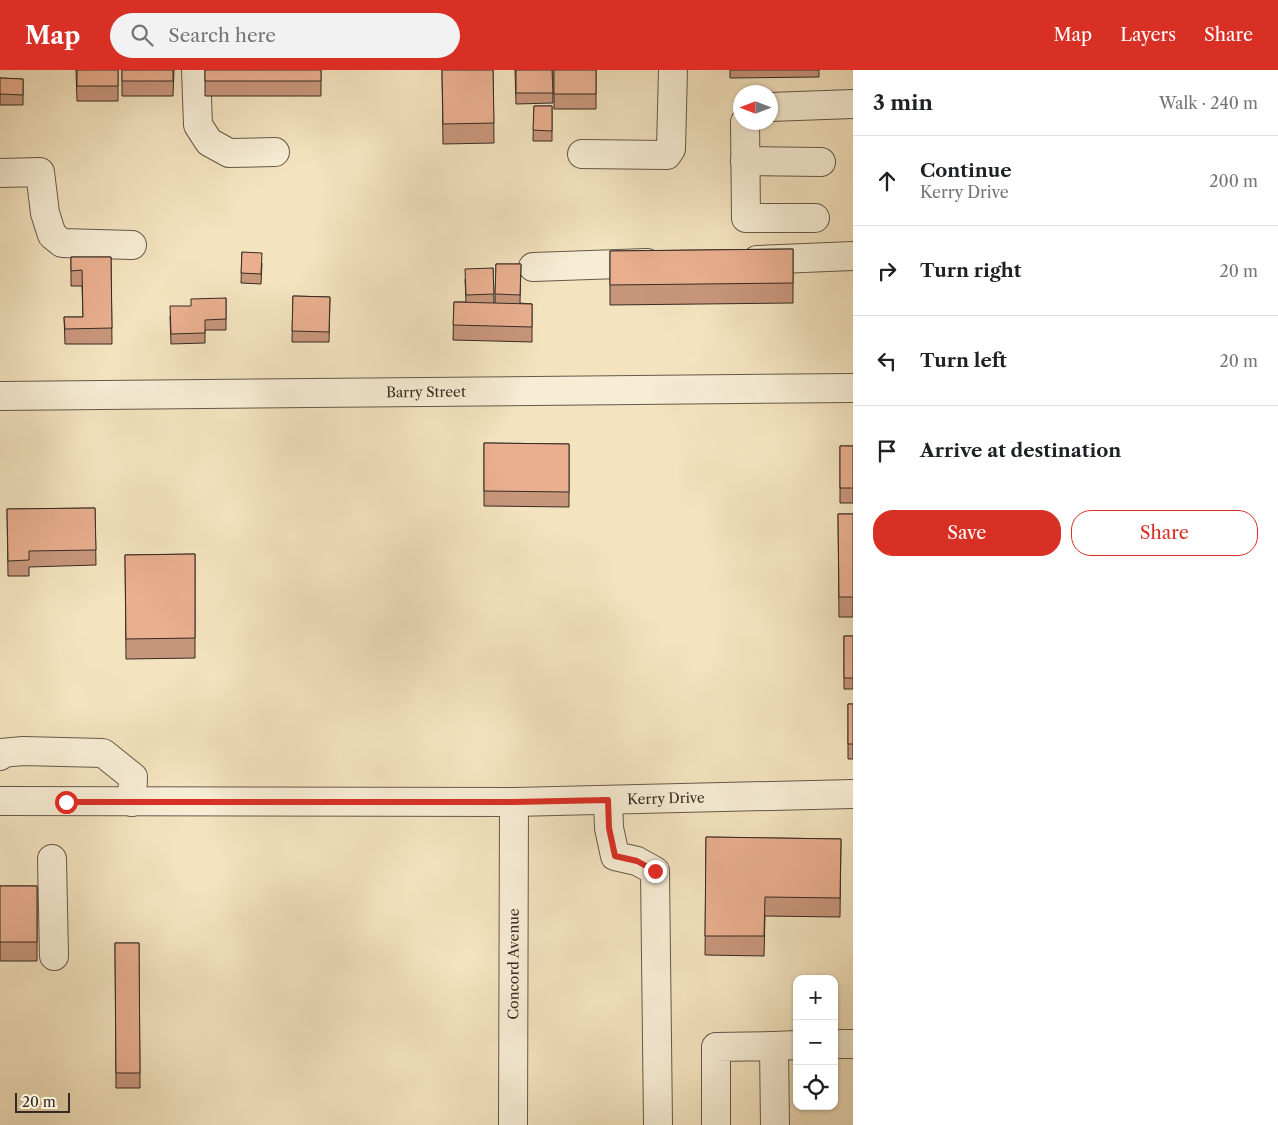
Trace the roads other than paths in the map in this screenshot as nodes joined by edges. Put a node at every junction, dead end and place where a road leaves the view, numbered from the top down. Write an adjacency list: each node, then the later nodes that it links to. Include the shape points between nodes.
1 (196, 70): 6 (street, via 198,125 209,142 228,152)
2 (673, 70): 7 (street, via 671,149 667,155)
3 (853, 104): 4 (street)
4 (778, 107)
5 (745, 130): 8 (street)
6 (275, 152)
7 (582, 154)
8 (745, 161): 9 (street); 11 (street, via 746,218)
9 (821, 162)
10 (0, 173): 12 (street, via 40,172 45,213 52,235 62,243)
11 (815, 218)
12 (132, 246)
13 (853, 256): 14 (street)
14 (733, 260)
15 (673, 262): 16 (street)
16 (533, 267)
17 (853, 388): 18 (street, Barry Street)
18 (0, 396)
19 (0, 756): 23 (street, via 1,753 23,750 103,753 132,777)
20 (853, 794): 21 (street, Kerry Drive)
21 (608, 800): 24 (street, Kerry Drive); 31 (street, via 615,856 637,861 655,871)
22 (0, 801): 23 (street, Kerry Drive)
23 (132, 802): 24 (street, Kerry Drive)
24 (514, 802): 30 (street, Concord Avenue)
25 (52, 859): 26 (street)
26 (54, 956)
27 (838, 1044): 28 (street)
28 (853, 1044)
29 (785, 1046): 32 (street, via 716,1047); 33 (street)
30 (513, 1125)
31 (658, 1125)
32 (716, 1125)
33 (775, 1125)

